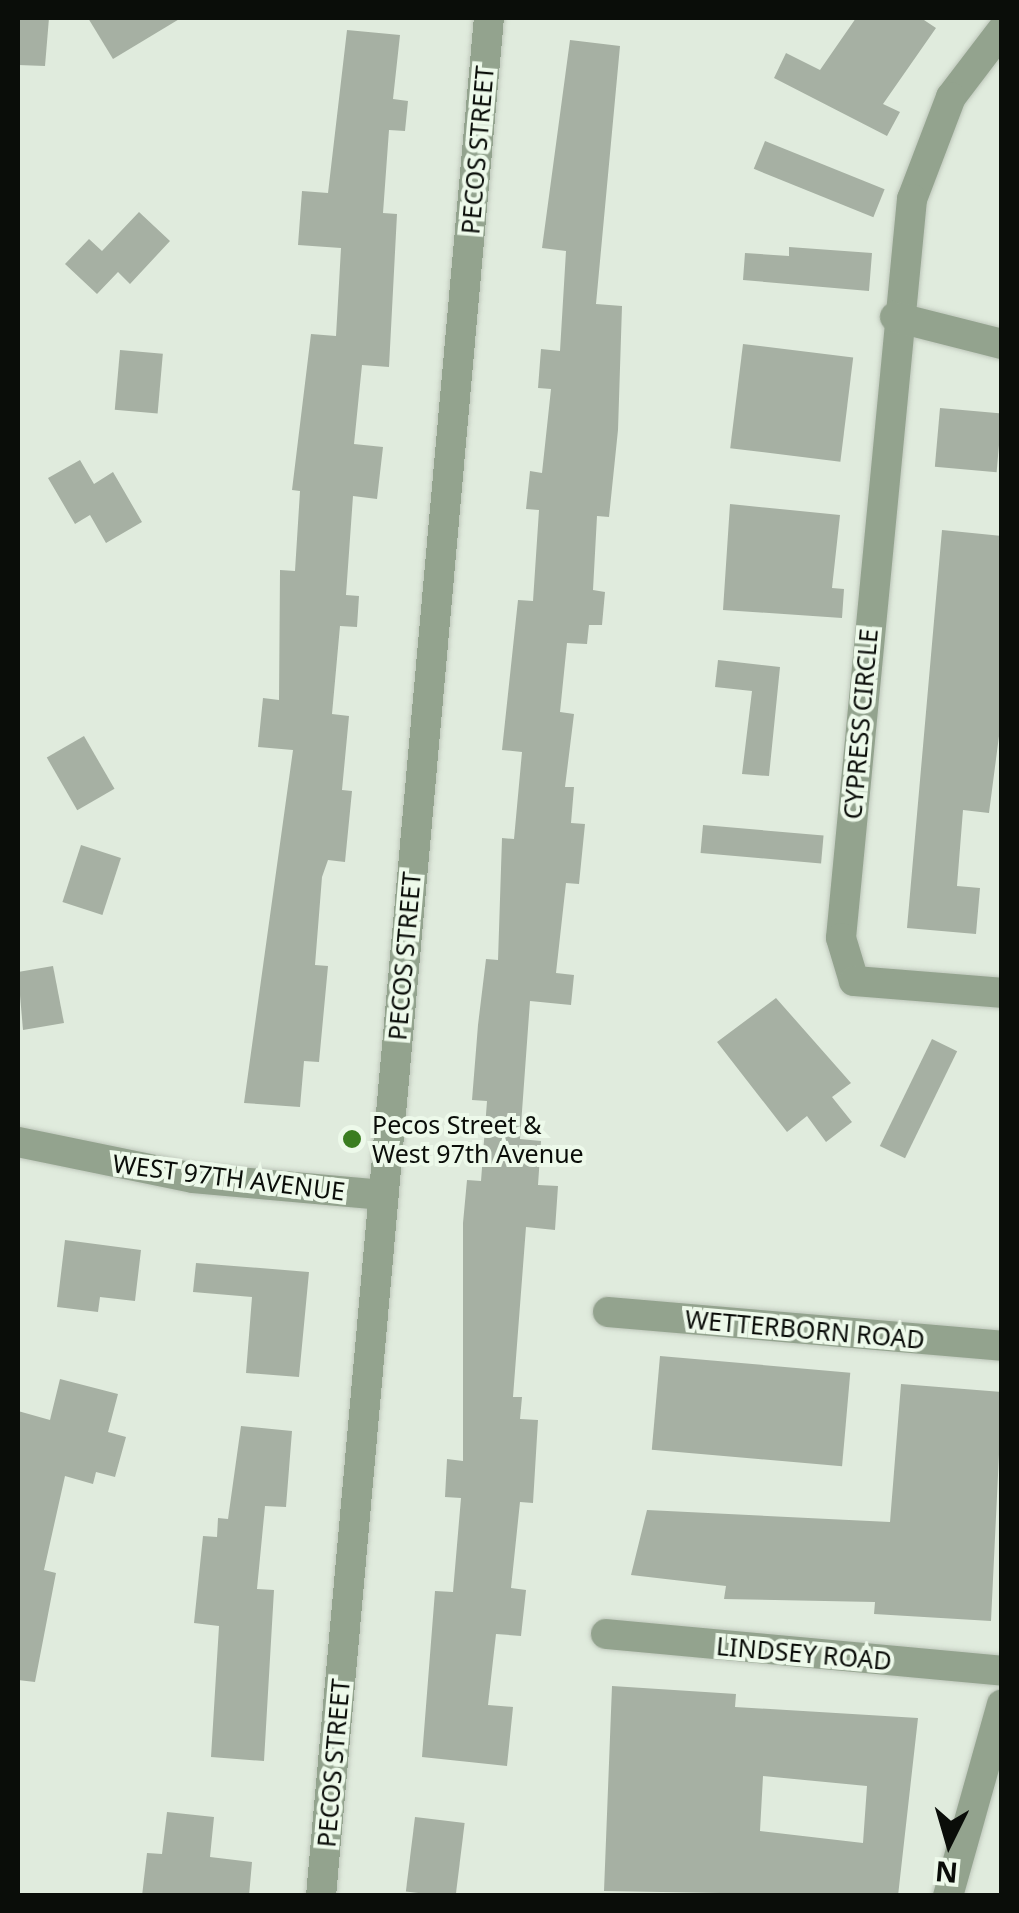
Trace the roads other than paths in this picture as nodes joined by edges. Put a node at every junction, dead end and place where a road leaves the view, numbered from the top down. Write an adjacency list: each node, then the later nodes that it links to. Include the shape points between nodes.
1 (489, 18): 7 (street, PECOS STREET)
2 (1002, 30): 3 (street, via 932,137)
3 (895, 317): 4 (street); 5 (street, CYPRESS CIRCLE, via 841,938 854,982)
4 (1002, 344)
5 (1002, 993)
6 (18, 1142): 7 (street, WEST 97TH AVENUE, via 193,1178)
7 (383, 1196): 13 (street, PECOS STREET)
8 (608, 1312): 9 (street, WETTERBORN ROAD)
9 (1002, 1346)
10 (606, 1634): 11 (street, LINDSEY ROAD)
11 (1002, 1671)
12 (1002, 1704): 14 (street)
13 (322, 1896)
14 (948, 1896)

